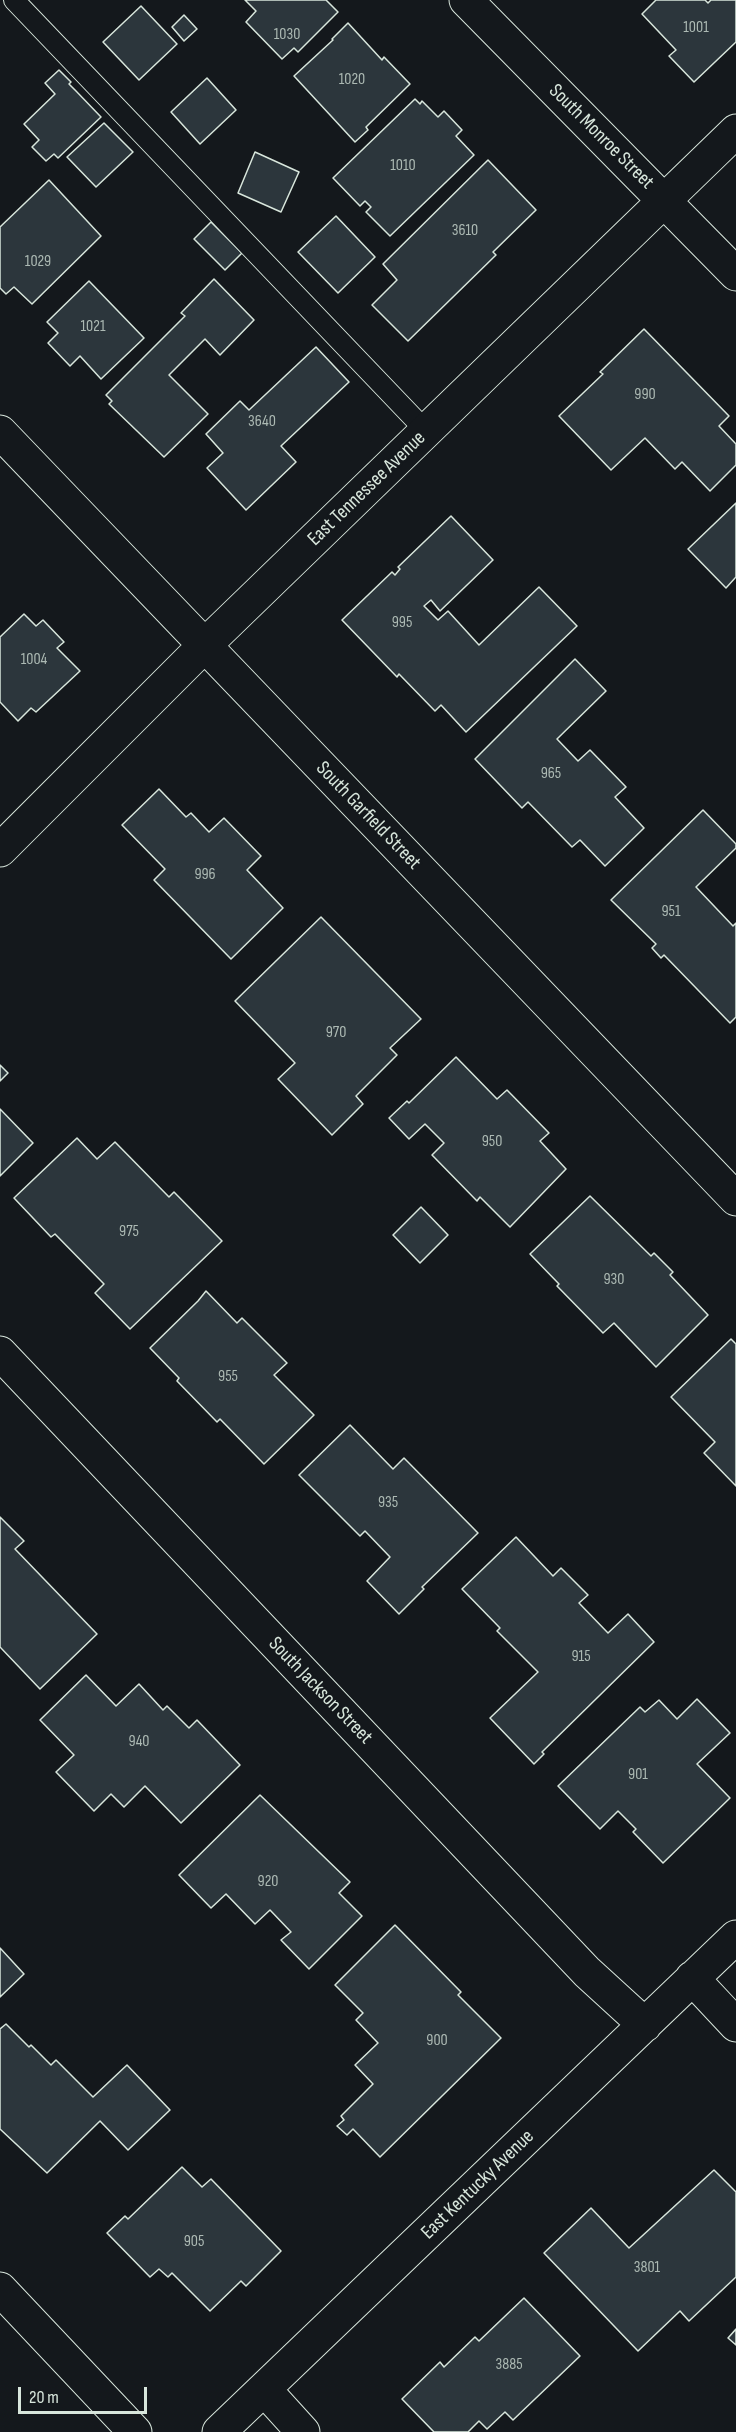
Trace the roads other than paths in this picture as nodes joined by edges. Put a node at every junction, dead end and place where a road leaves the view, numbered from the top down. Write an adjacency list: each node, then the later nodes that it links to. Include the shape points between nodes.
1 (14, 0): 7 (lane)
2 (466, 0): 4 (street, South Monroe Street)
3 (736, 131): 4 (street, East Tennessee Avenue)
4 (665, 201): 5 (street, South Monroe Street); 7 (street, East Tennessee Avenue)
5 (736, 274)
6 (0, 432): 8 (street, South Garfield Street)
7 (427, 432): 8 (street, East Tennessee Avenue)
8 (204, 646): 9 (street, East Tennessee Avenue); 10 (street, South Garfield Street)
9 (0, 850)
10 (736, 1199)
11 (0, 1353): 14 (street, South Jackson Street, via 587,1972)
12 (736, 1937): 13 (street, East Kentucky Avenue)
13 (693, 1978): 14 (street, East Kentucky Avenue); 15 (street)
14 (645, 2025): 17 (street, East Kentucky Avenue)
15 (736, 2025)
16 (0, 2289): 18 (street)
17 (264, 2389): 19 (street, East Kentucky Avenue); 20 (street)
18 (135, 2432)
19 (219, 2432)
20 (303, 2432)

